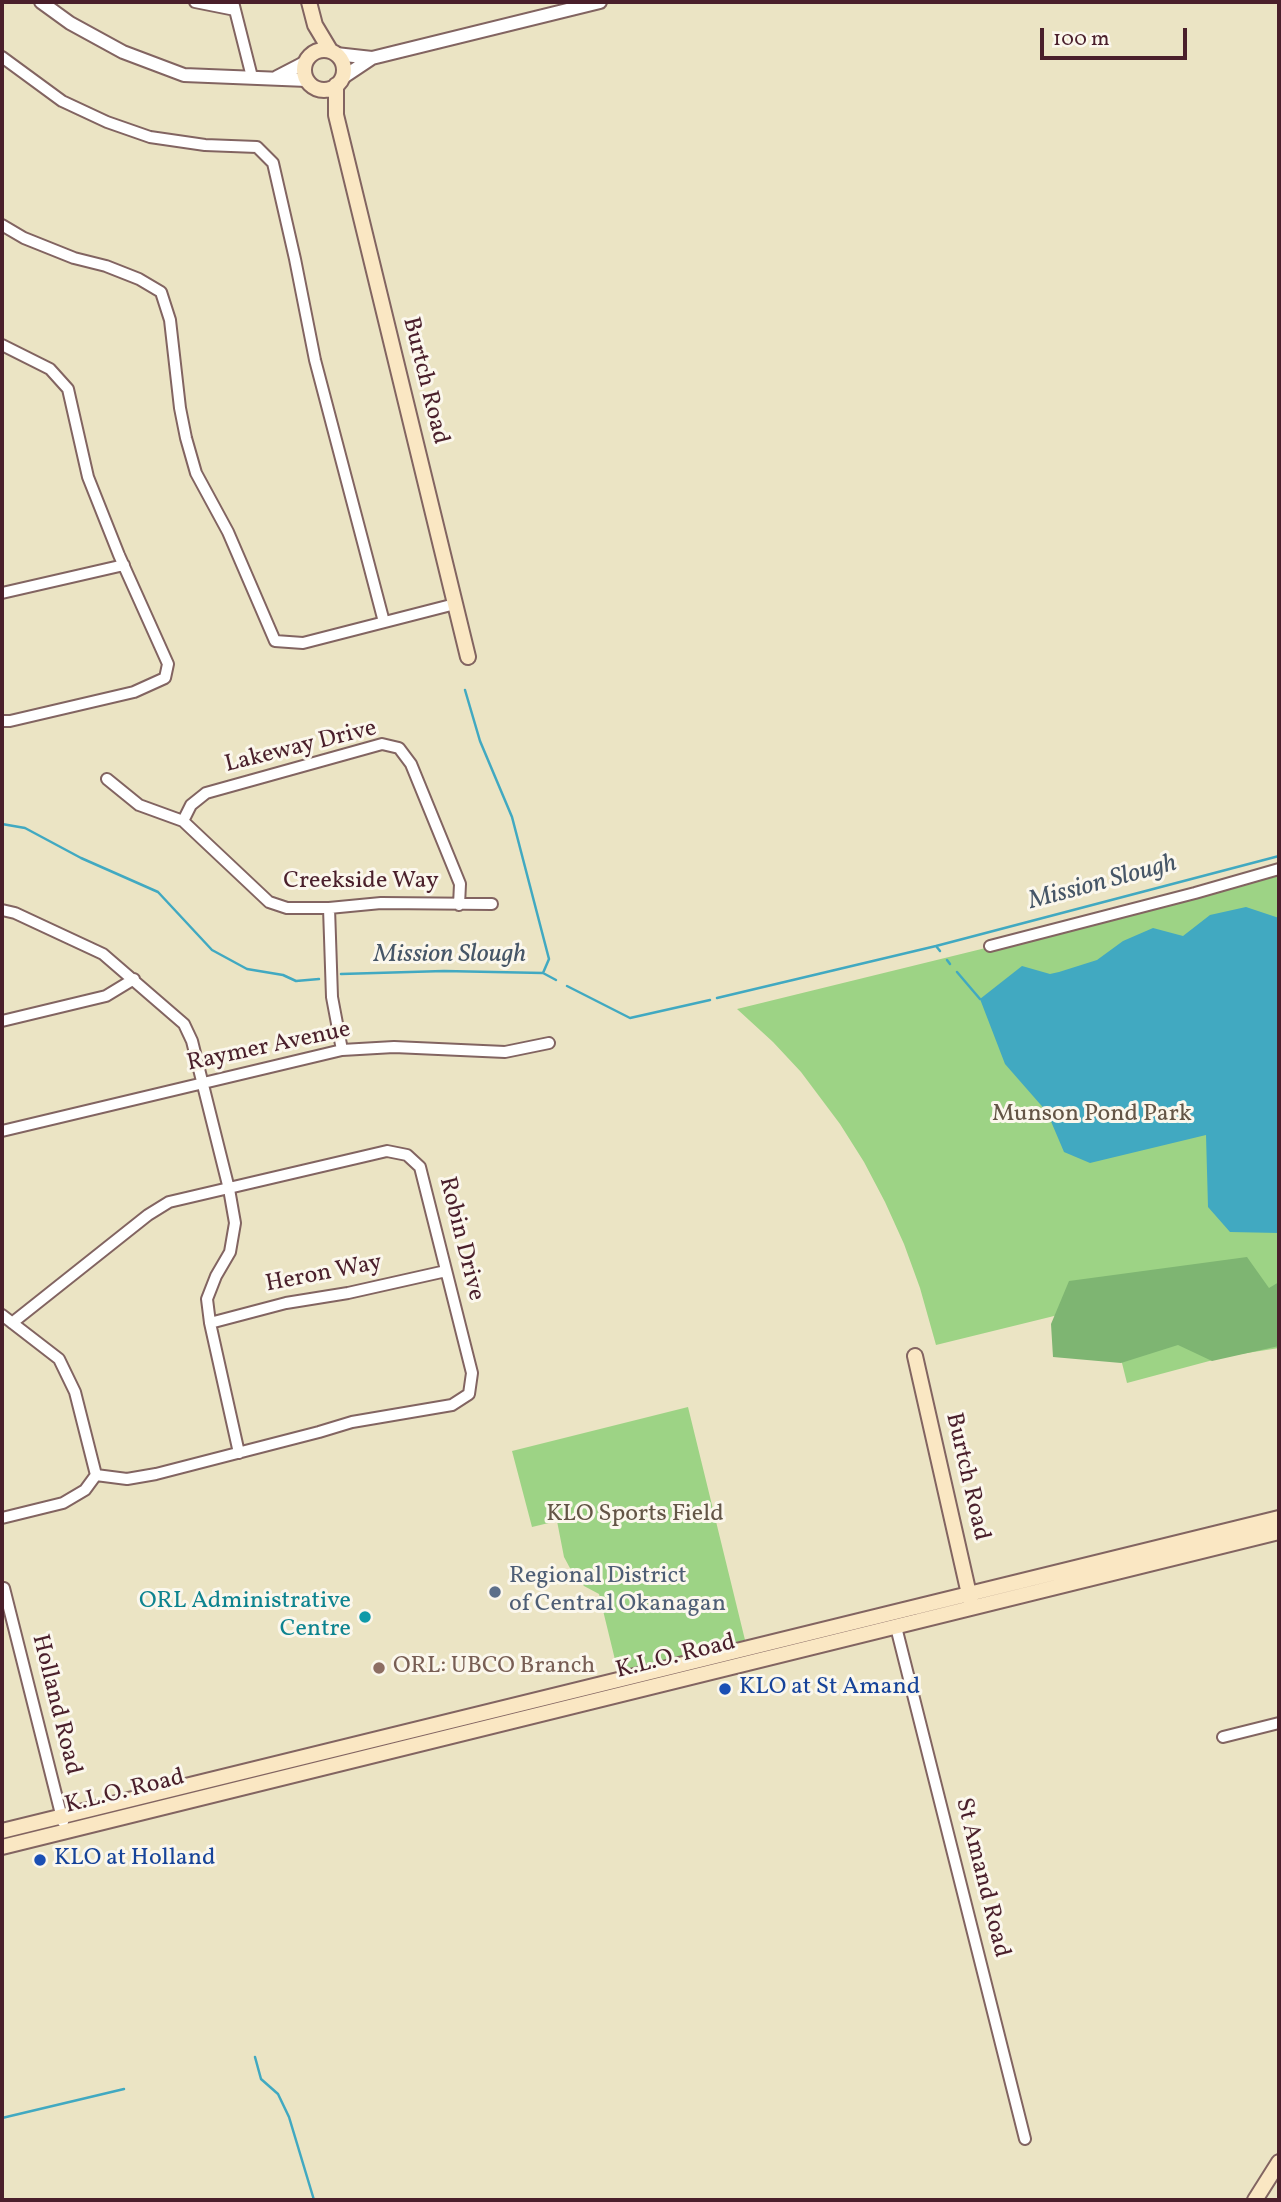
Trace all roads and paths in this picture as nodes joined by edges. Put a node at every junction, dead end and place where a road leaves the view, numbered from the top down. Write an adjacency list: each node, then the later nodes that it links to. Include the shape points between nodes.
1 (41, 2): 11 (street, via 123,52 184,75)
2 (195, 2): 5 (street)
3 (309, 2): 6 (main road)
4 (600, 2): 9 (street)
5 (234, 6): 11 (street)
6 (315, 24): 7 (main road); 10 (main road)
7 (333, 52): 9 (street); 10 (main road, via 318,50); 14 (main road, via 343,65)
8 (2, 57): 22 (street, via 62,101 107,122 150,137 257,147 272,163 315,359)
9 (372, 58): 14 (street)
10 (308, 59): 12 (street); 13 (main road)
11 (252, 77): 12 (street)
12 (277, 78): 13 (street)
13 (307, 80): 15 (main road)
14 (339, 82): 15 (main road, via 327,90); 16 (main road, Burtch Road)
15 (319, 89): 16 (main road, Burtch Road)
16 (335, 115): 21 (main road, Burtch Road)
17 (2, 225): 22 (street, via 161,292 170,320 182,418 196,473 228,532 275,641 303,643)
18 (2, 345): 19 (street, via 50,369 68,389 88,477)
19 (124, 565): 20 (street); 24 (street, via 168,664 165,678 134,692)
20 (2, 593)
21 (455, 604): 22 (street); 23 (main road, Burtch Road)
22 (384, 622)
23 (468, 657)
24 (2, 721)
25 (107, 779): 26 (street, Creekside Way, via 139,805)
26 (183, 821): 29 (street, Lakeway Drive, via 191,805 206,793 382,744 399,748 411,764 460,884); 30 (street, Creekside Way, via 269,902 287,908)
27 (1279, 869): 32 (street)
28 (492, 904): 29 (street, Creekside Way)
29 (459, 905): 30 (street, Creekside Way, via 382,903)
30 (329, 908): 36 (street, via 332,997)
31 (2, 910): 33 (street, via 103,954)
32 (990, 946)
33 (134, 979): 34 (street, via 106,996); 37 (street, via 184,1024)
34 (2, 1021)
35 (549, 1043): 36 (street, Raymer Avenue, via 506,1052)
36 (342, 1049): 37 (street, Raymer Avenue)
37 (202, 1084): 38 (street, Raymer Avenue); 39 (street)
38 (2, 1131)
39 (229, 1189): 40 (street, Robin Drive, via 387,1152 407,1155 420,1167); 42 (street, Robin Drive, via 169,1202); 43 (street, via 235,1223 230,1252 207,1299)
40 (446, 1271): 43 (street, Heron Way); 45 (street, Robin Drive, via 472,1373 469,1394 452,1405 352,1422)
41 (2, 1315): 42 (street)
42 (12, 1323): 46 (street, via 59,1359 75,1391)
43 (210, 1323): 45 (street)
44 (915, 1356): 51 (main road, Burtch Road)
45 (239, 1453): 46 (street, Robin Drive, via 127,1479)
46 (96, 1475): 47 (street, via 85,1490 63,1503)
47 (2, 1518)
48 (1279, 1518): 51 (main road, K.L.O. Road)
49 (1279, 1532): 51 (main road, K.L.O. Road)
50 (4, 1588): 55 (street, Holland Road)
51 (971, 1601): 52 (main road, K.L.O. Road); 55 (main road, K.L.O. Road)
52 (896, 1627): 57 (main road, K.L.O. Road); 59 (street, St Amand Road)
53 (1279, 1723): 54 (street)
54 (1223, 1737)
55 (61, 1816): 56 (main road, K.L.O. Road); 57 (street, Holland Road)
56 (2, 1831)
57 (65, 1832): 58 (main road, K.L.O. Road)
58 (2, 1847)
59 (1025, 2139)
60 (1279, 2162): 61 (main road)
61 (1255, 2200)

